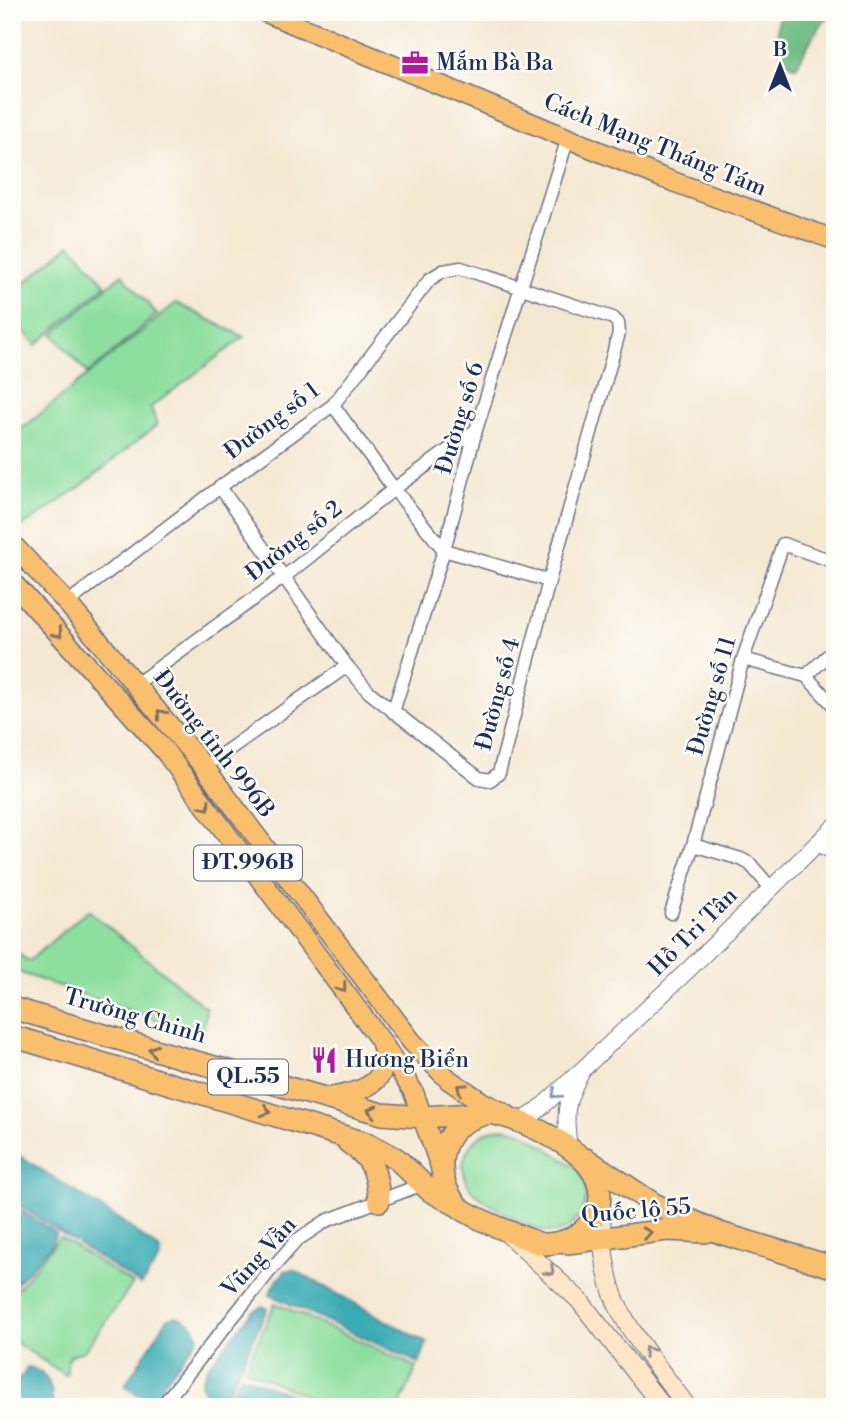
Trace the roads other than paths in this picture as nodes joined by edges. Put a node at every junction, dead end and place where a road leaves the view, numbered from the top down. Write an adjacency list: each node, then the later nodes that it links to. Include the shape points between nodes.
1 (265, 12): 2 (main road, Cách Mạng Tháng Tám)
2 (568, 138): 3 (main road, Cách Mạng Tháng Tám); 4 (street, Đường số 6)
3 (835, 240)
4 (522, 288): 5 (street, Đường số 1, via 461,268 430,279); 6 (street, Đường số 6); 13 (street, Đường số 4, via 613,318 619,333)
5 (333, 405): 7 (street, Đường số 1); 8 (street)
6 (476, 430): 8 (street, Đường số 2); 10 (street, Đường số 6)
7 (219, 487): 12 (street, Đường số 4); 15 (street, Đường số 1)
8 (394, 489): 10 (street); 12 (street, Đường số 2)
9 (12, 544): 15 (main road, Đường tỉnh 996B / ĐT.996B)
10 (444, 550): 13 (street); 22 (street, Đường số 6)
11 (835, 562): 17 (street, Đường số 11, via 783,544)
12 (284, 577): 18 (street, Đường số 4); 20 (street, Đường số 2)
13 (549, 581): 22 (street, Đường số 4, via 499,773 489,780 479,778)
14 (12, 583): 32 (main road, Đường tỉnh 996B / ĐT.996B, one-way to 32, via 164,750)
15 (67, 603): 20 (main road, Đường tỉnh 996B / ĐT.996B)
16 (835, 649): 19 (street)
17 (743, 659): 19 (street); 25 (street, Đường số 11)
18 (347, 666): 22 (street, Đường số 4); 23 (street)
19 (806, 676): 21 (street)
20 (136, 684): 23 (main road, Đường tỉnh 996B / ĐT.996B, one-way to 20)
21 (835, 707)
22 (394, 712)
23 (204, 767): 37 (main road, Đường tỉnh 996B / ĐT.996B, one-way to 23, via 449,1080 412,1042)
24 (835, 826): 26 (street, Hồ Tri Tân)
25 (693, 845): 28 (street, via 741,859); 29 (street, Đường số 11)
26 (815, 845): 27 (street); 28 (street, Hồ Tri Tân)
27 (835, 853)
28 (771, 888): 33 (street, Hồ Tri Tân)
29 (671, 914)
30 (12, 1008): 34 (highway, Trường Chinh / QL.55, one-way to 30)
31 (12, 1036): 38 (highway, QL.55, one-way to 38)
32 (381, 1041): 34 (main road, via 383,1061 377,1079 353,1094); 36 (main road, Đường tỉnh 996B / ĐT.996B, via 413,1091)
33 (582, 1070): 37 (street, Hồ Tri Tân, one-way to 37); 39 (street, via 566,1108)
34 (325, 1098): 36 (highway, Trường Chinh / QL.55, one-way to 34, via 382,1114)
35 (489, 1113): 36 (highway, Trường Chinh / QL.55); 37 (highway); 40 (highway, via 473,1117 449,1139)
36 (422, 1117): 40 (main road, Đường tỉnh 996B / ĐT.996B)
37 (520, 1122): 39 (highway)
38 (335, 1132): 41 (highway, QL.55, via 383,1150); 43 (highway, via 371,1162)
39 (569, 1148): 42 (highway, via 596,1178); 46 (highway, Quốc lộ 55, via 654,1204)
40 (442, 1171): 44 (highway)
41 (423, 1184): 43 (street, Vũng Vằn); 44 (highway, QL.55)
42 (600, 1200): 47 (main road); 48 (highway, via 582,1233)
43 (379, 1201): 50 (street, Vũng Vằn, via 326,1221 297,1240)
44 (458, 1206): 45 (highway)
45 (499, 1226): 48 (highway, via 541,1244); 51 (main road, one-way to 51, via 579,1300)
46 (720, 1233): 47 (highway, Quốc lộ 55, one-way to 46, via 667,1230); 49 (highway, Quốc lộ 55)
47 (602, 1240): 48 (highway, Quốc lộ 55); 52 (main road, one-way to 47, via 616,1302)
48 (555, 1244)
49 (829, 1266)
50 (161, 1407)
51 (663, 1407)
52 (687, 1407)

